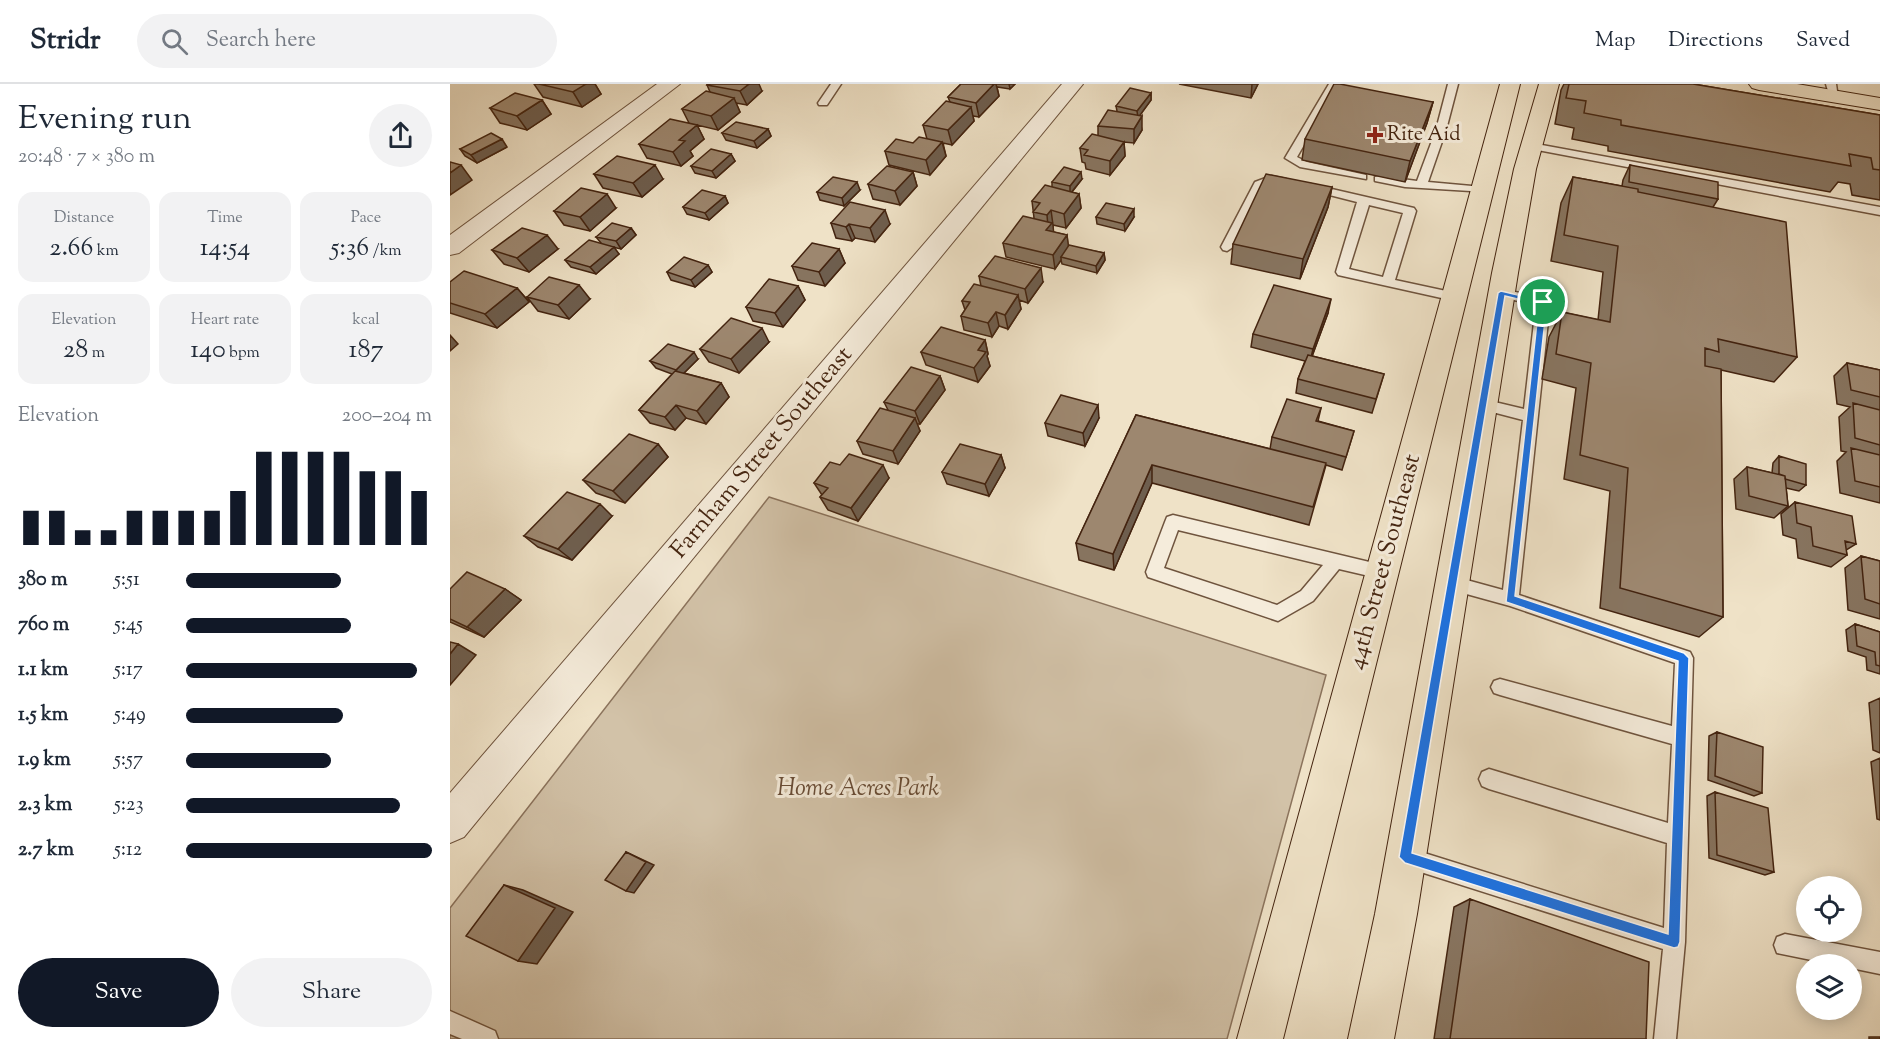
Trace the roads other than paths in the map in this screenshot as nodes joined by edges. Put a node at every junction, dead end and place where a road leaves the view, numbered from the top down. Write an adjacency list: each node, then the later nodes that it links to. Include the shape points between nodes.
1 (670, 84): 19 (street)
2 (836, 84): 10 (lane)
3 (1073, 84): 33 (street, Farnham Street Southeast)
4 (1334, 84): 13 (lane, via 1291,158 1304,165)
5 (1453, 84): 15 (lane)
6 (1510, 84): 16 (main road, 44th Street Southeast)
7 (1549, 84): 12 (main road)
8 (1759, 84): 9 (main road)
9 (1832, 90): 11 (main road)
10 (824, 103)
11 (1880, 104)
12 (1531, 146): 18 (lane); 22 (main road)
13 (1362, 177)
14 (1379, 179): 15 (lane)
15 (1422, 184): 16 (lane)
16 (1483, 190): 23 (main road, 44th Street Southeast)
17 (1364, 200): 20 (lane, via 1271,179 1259,184); 21 (lane, via 1342,272); 21 (lane, via 1410,211)
18 (1880, 211)
19 (450, 247)
20 (1227, 247)
21 (1388, 283): 23 (lane)
22 (1501, 293): 24 (main road); 25 (lane, via 1543,302)
23 (1455, 297): 27 (main road, 44th Street Southeast)
24 (1482, 404): 25 (lane); 28 (main road)
25 (1530, 416): 29 (lane)
26 (1336, 561): 26 (lane, via 1173,522 1154,572 1278,613 1307,596); 27 (lane)
27 (1382, 572): 41 (main road, 44th Street Southeast)
28 (1452, 583): 29 (lane); 35 (main road)
29 (1510, 599): 31 (lane, via 1684,658)
30 (1500, 687): 31 (lane)
31 (1681, 738): 34 (lane)
32 (1489, 778): 34 (lane)
33 (450, 823)
34 (1677, 836): 36 (lane)
35 (1405, 857): 36 (lane); 42 (main road)
36 (1674, 942): 43 (lane)
37 (1785, 945): 38 (lane)
38 (1880, 963)
39 (450, 1022): 40 (lane)
40 (487, 1039)
41 (1260, 1039)
42 (1371, 1039)
43 (1665, 1039)

